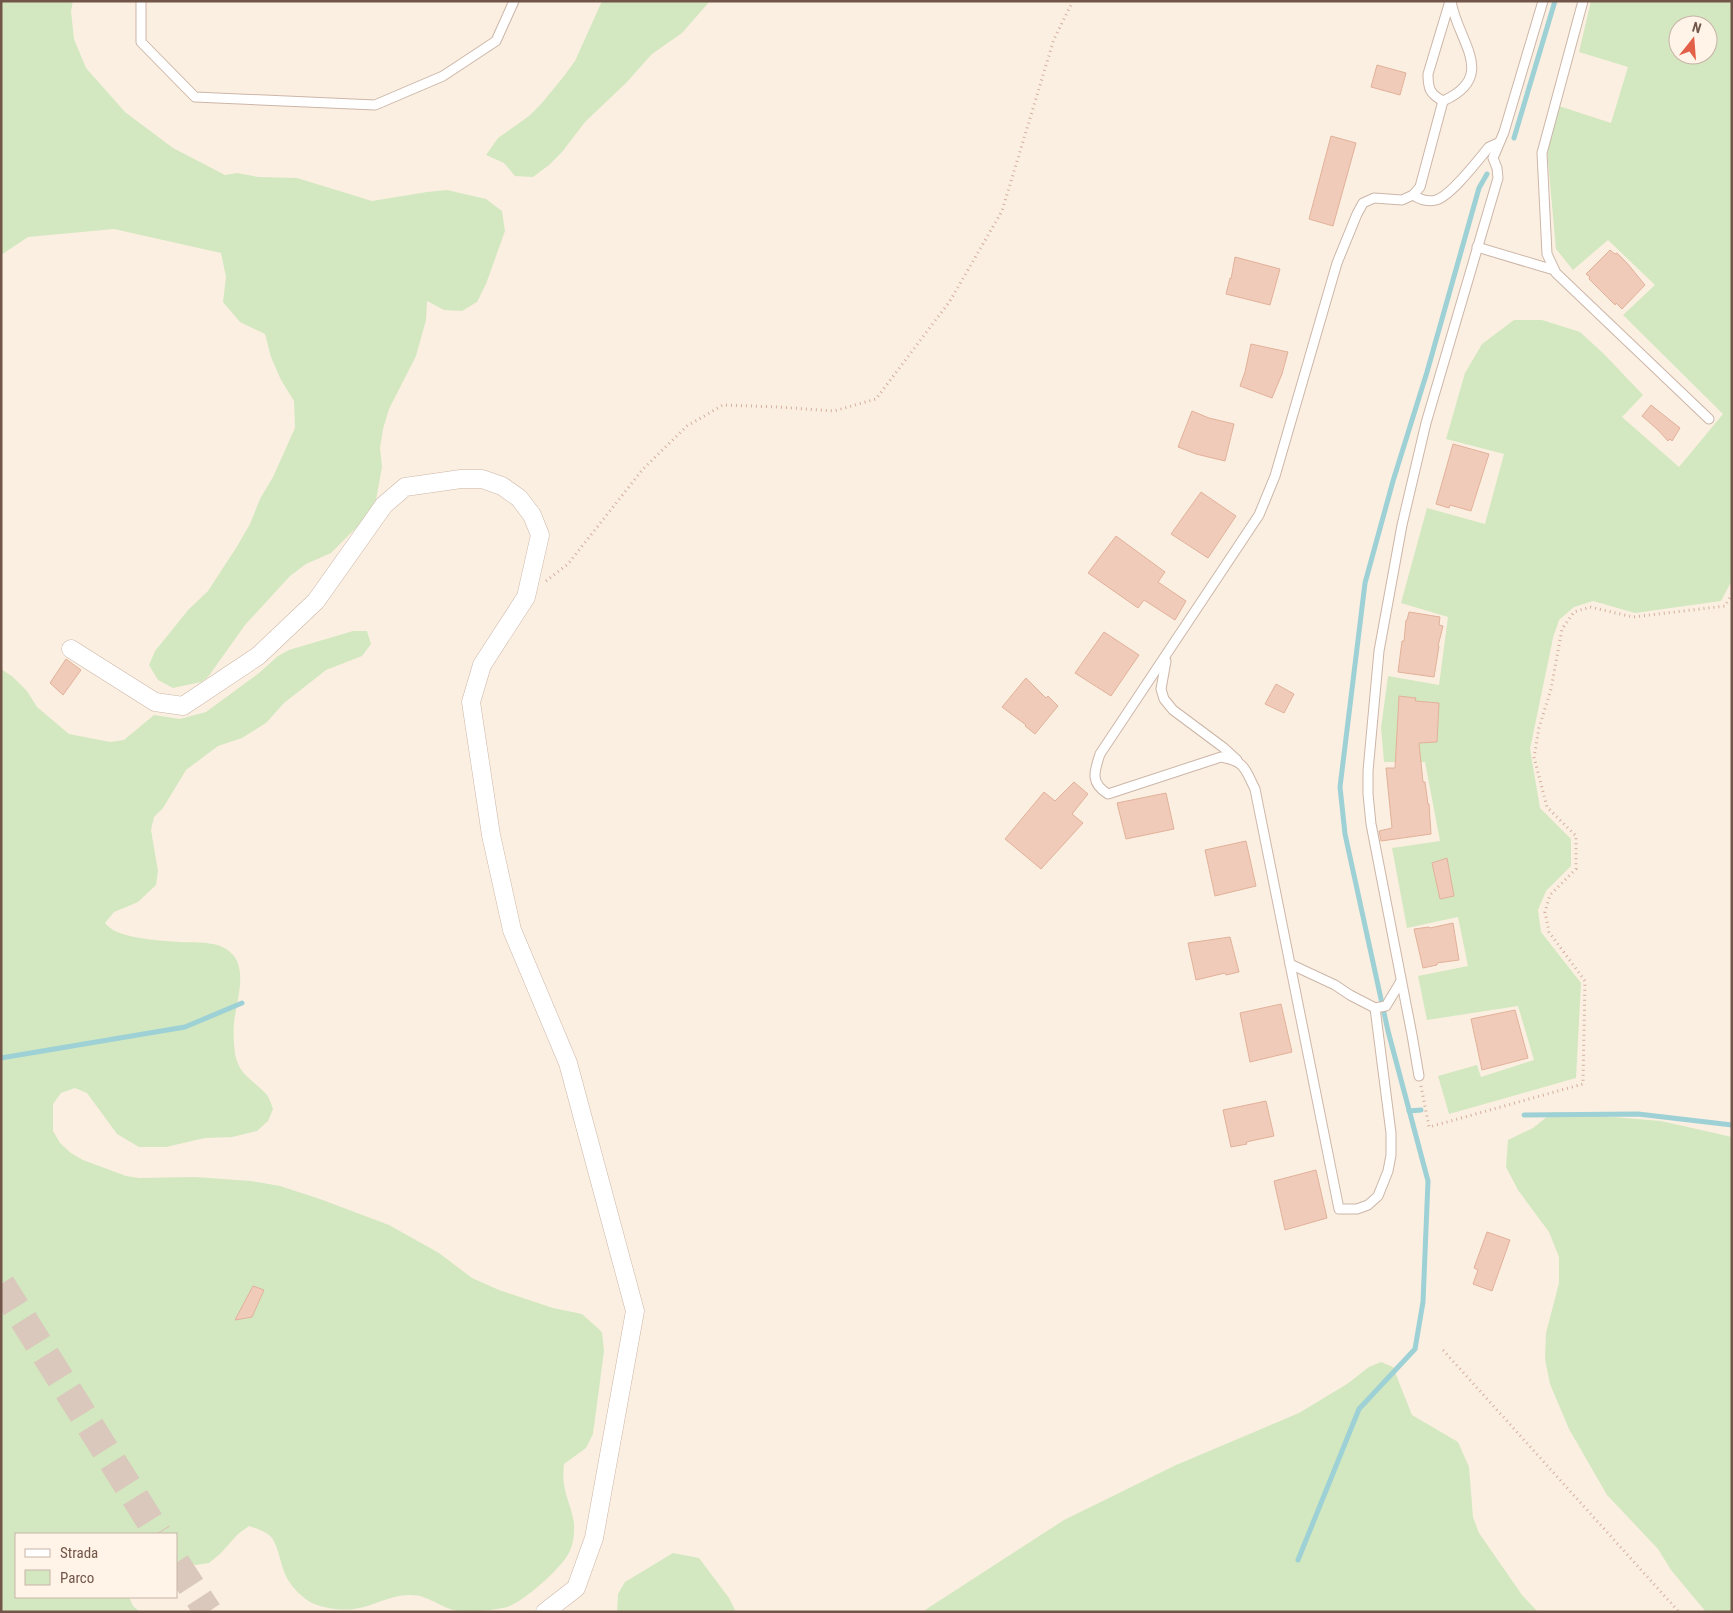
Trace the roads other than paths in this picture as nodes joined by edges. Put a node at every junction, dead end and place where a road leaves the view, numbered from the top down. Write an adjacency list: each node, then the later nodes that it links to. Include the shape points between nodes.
1 (142, 1): 2 (lane, via 141,42 195,97 375,105 443,76 496,41)
2 (514, 1)
3 (1451, 1): 6 (lane, via 1428,74 1433,96); 6 (lane, via 1452,12 1471,55 1472,67 1464,89)
4 (1543, 1): 7 (lane)
5 (1583, 1): 10 (lane, via 1542,153 1546,247)
6 (1443, 101): 8 (lane, via 1420,187)
7 (1498, 143): 8 (lane, via 1489,148 1447,194 1435,200); 9 (lane, via 1493,158 1498,178)
8 (1413, 195): 13 (lane, via 1402,200 1374,198 1360,208 1337,263 1275,476 1259,515)
9 (1477, 247): 10 (lane); 16 (lane, via 1426,423 1402,526 1379,651 1368,794)
10 (1554, 270): 11 (lane)
11 (1709, 419)
12 (71, 649): 19 (street, via 155,702 183,706 258,656 316,601 384,505 405,487 482,479 502,486 519,498 532,515 540,535 526,597 482,664 471,702 490,835 512,930 568,1063 635,1311 594,1538 576,1588)
13 (1167, 655): 14 (lane, via 1161,684 1164,699 1173,710); 14 (lane, via 1100,754 1094,779 1100,789 1108,794 1221,757 1233,759)
14 (1244, 767): 15 (lane, via 1255,789)
15 (1290, 964): 17 (lane); 17 (lane, via 1339,1209 1357,1209 1378,1196 1391,1155)
16 (1401, 981): 17 (lane, via 1386,1006); 18 (lane)
17 (1376, 1008)
18 (1418, 1076)
19 (545, 1612)

